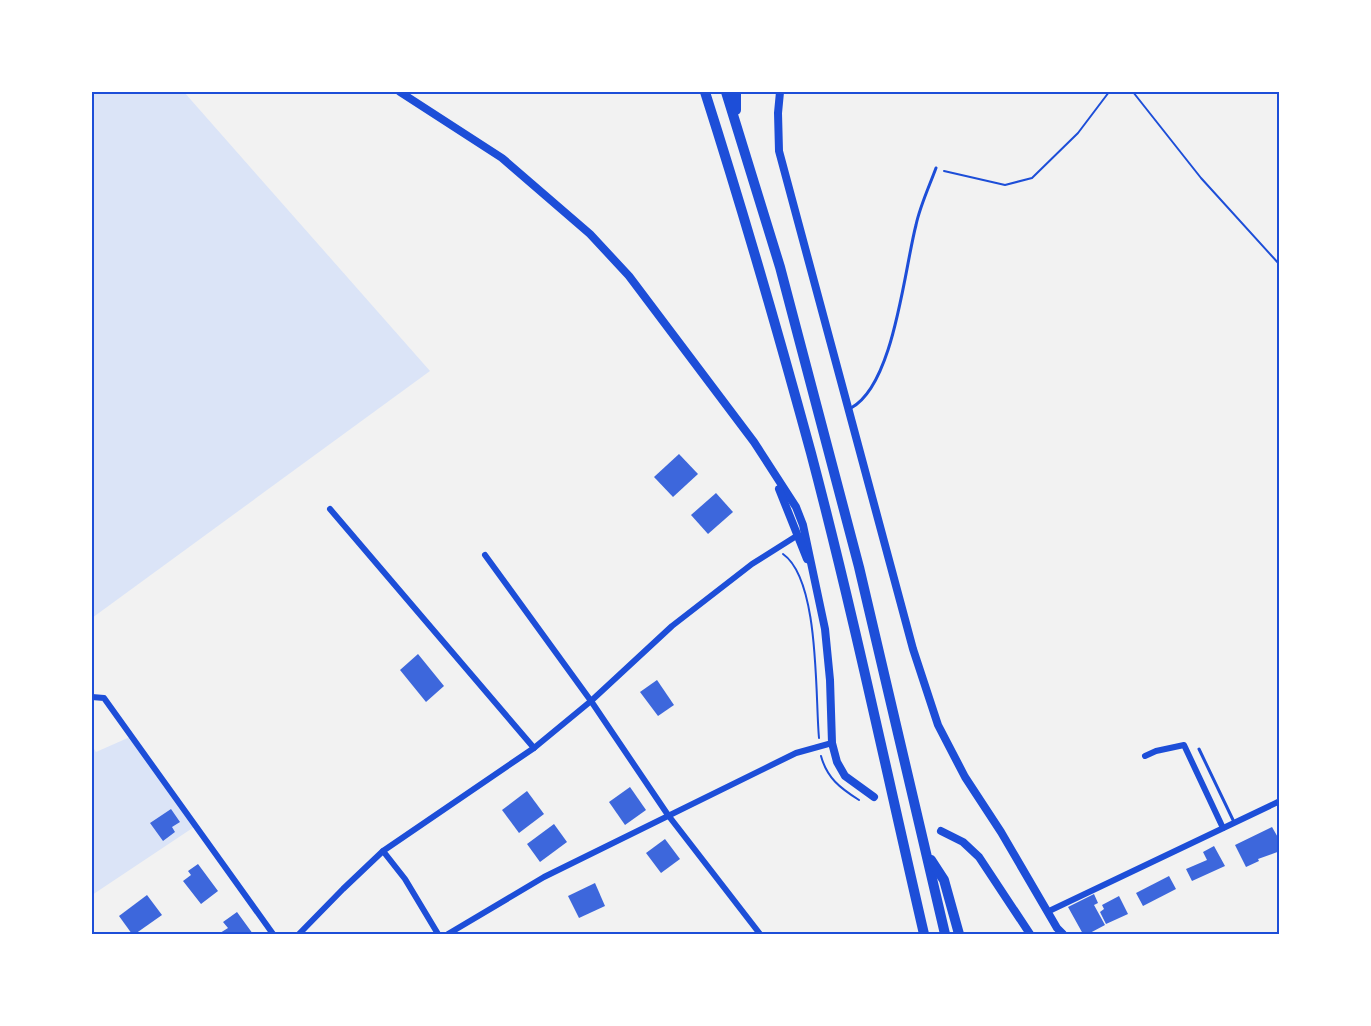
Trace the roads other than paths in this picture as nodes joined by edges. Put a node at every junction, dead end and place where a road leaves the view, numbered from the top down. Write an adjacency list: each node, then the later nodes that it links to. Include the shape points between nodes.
1 (400, 92): 9 (street, via 502,158 601,246 629,276)
2 (705, 92): 36 (highway, via 811,454)
3 (726, 92): 6 (highway)
4 (736, 92): 6 (highway)
5 (780, 92): 8 (street, via 779,151)
6 (736, 123): 29 (highway, via 780,267 853,544)
7 (936, 168): 8 (lane, via 916,223 884,364 861,403)
8 (847, 410): 30 (street, via 938,725)
9 (769, 466): 11 (street); 12 (street)
10 (330, 509): 19 (street)
11 (803, 525): 12 (street); 13 (street)
12 (798, 535): 13 (street); 15 (street); 17 (street, via 752,564 672,626)
13 (806, 539): 15 (street)
14 (486, 555): 17 (street)
15 (816, 585): 18 (street, via 828,657)
16 (92, 697): 31 (street, via 104,698 118,716)
17 (591, 701): 19 (street); 24 (street)
18 (832, 743): 22 (street, via 844,776); 24 (street, via 796,753)
19 (534, 748): 28 (street)
20 (1199, 749): 25 (lane)
21 (1145, 756): 26 (street, via 1184,745)
22 (874, 797)
23 (1280, 801): 25 (street)
24 (668, 816): 34 (street, via 544,878); 35 (street)
25 (1234, 822): 26 (street)
26 (1223, 828): 30 (street)
27 (941, 831): 39 (street, via 963,842 979,858)
28 (383, 851): 32 (street); 33 (street)
29 (926, 851): 37 (highway); 38 (highway, via 944,880)
30 (1047, 912): 40 (street)
31 (273, 934)
32 (299, 934)
33 (438, 934)
34 (448, 934)
35 (760, 934)
36 (924, 934)
37 (945, 934)
38 (959, 934)
39 (1030, 934)
40 (1063, 934)

